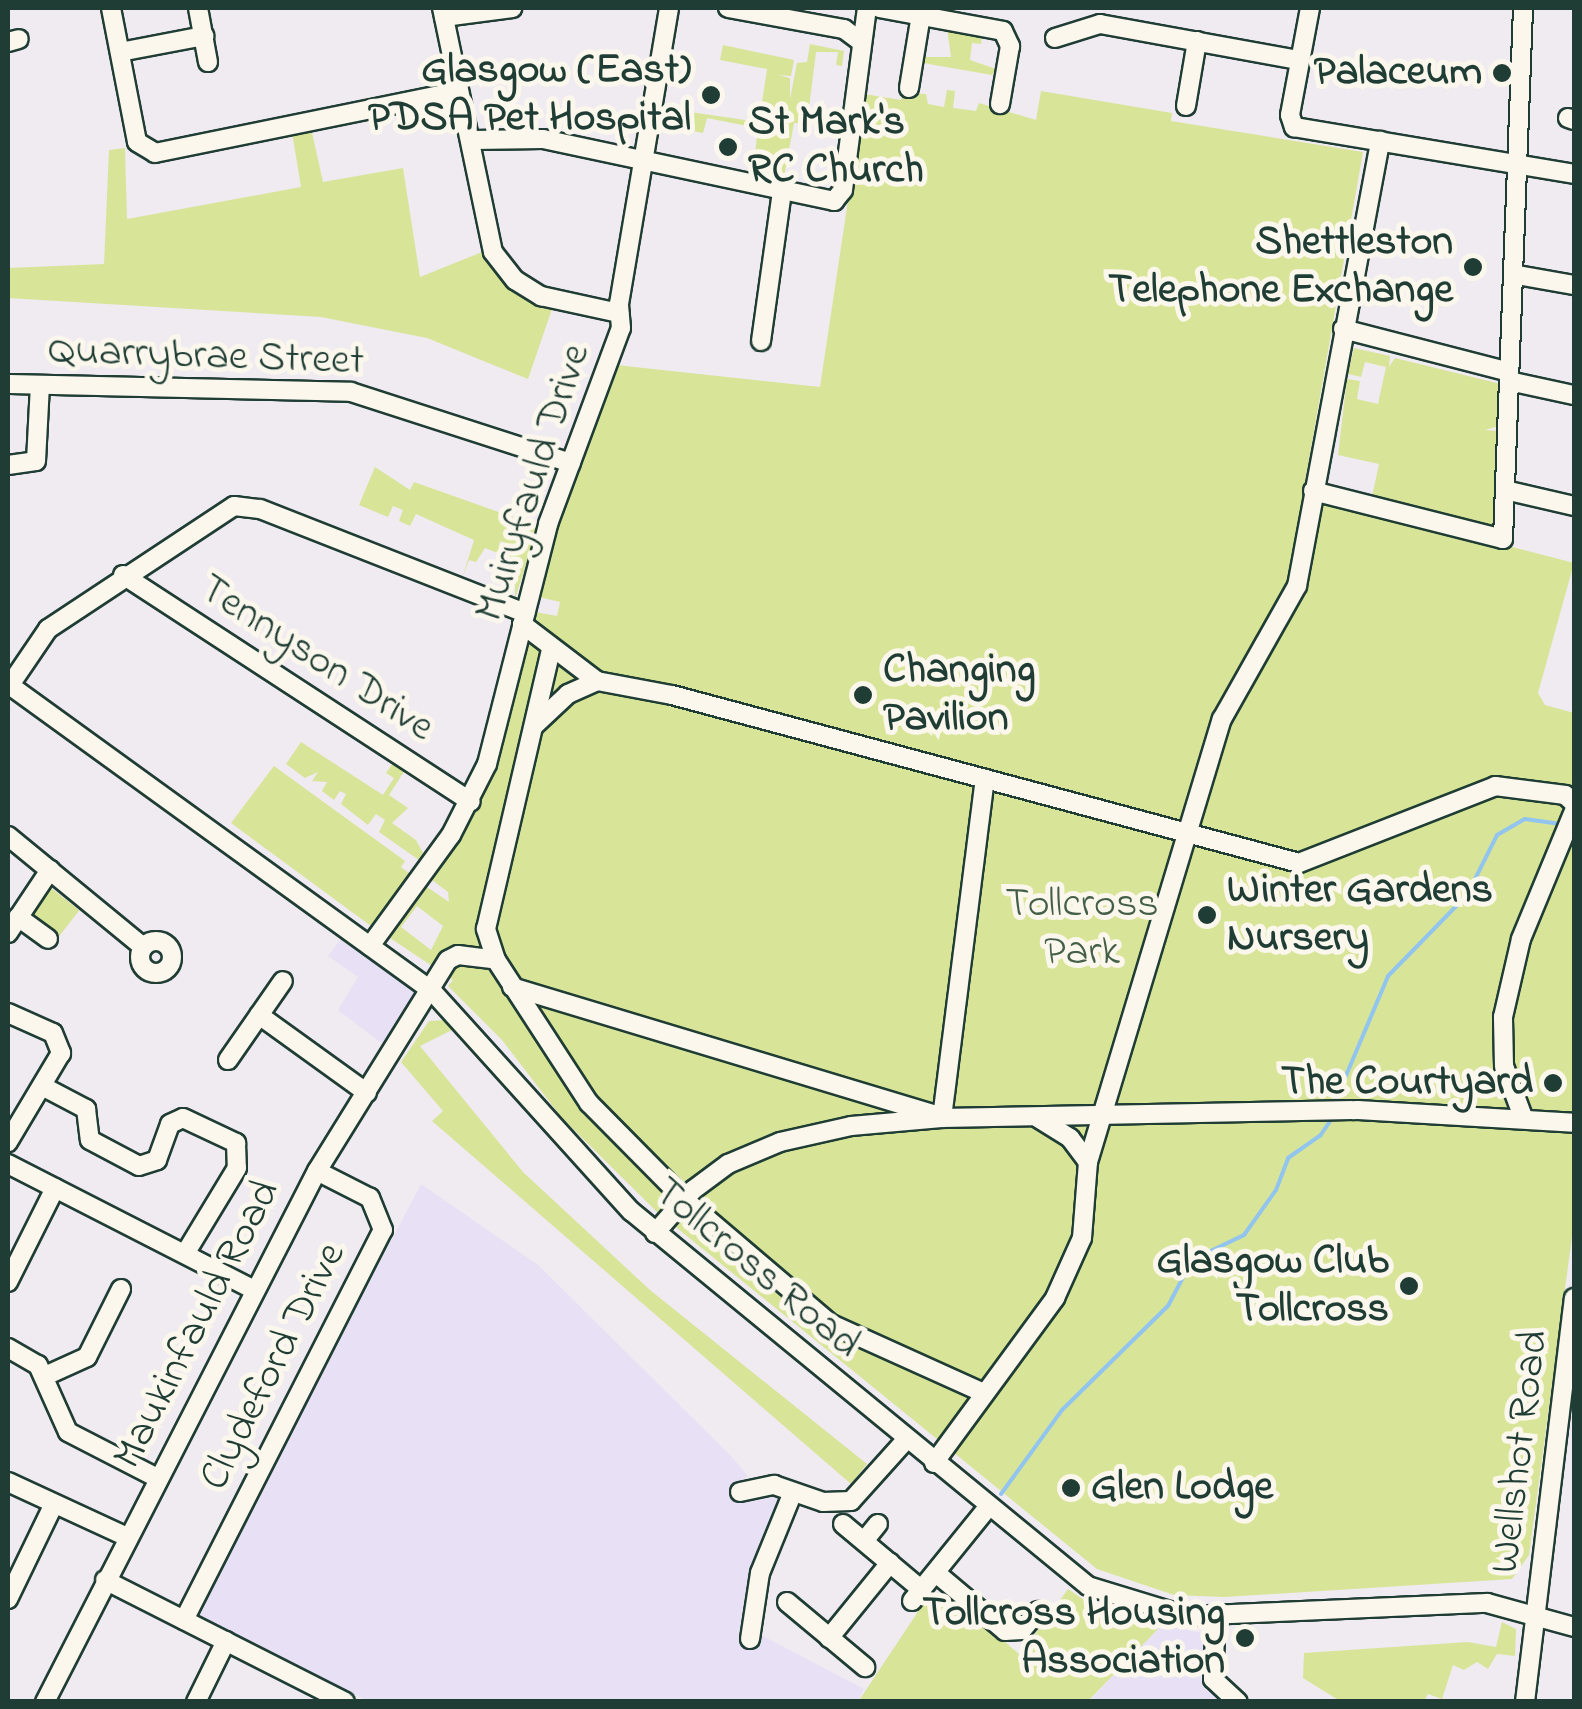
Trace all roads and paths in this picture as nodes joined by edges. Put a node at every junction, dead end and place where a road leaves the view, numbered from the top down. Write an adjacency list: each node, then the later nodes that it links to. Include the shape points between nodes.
1 (112, 8): 16 (street)
2 (198, 8): 12 (street)
3 (512, 8): 10 (street)
4 (668, 8): 25 (street, Muiryfauld Drive)
5 (728, 8): 15 (street, via 844,30)
6 (867, 8): 15 (street)
7 (879, 8): 11 (street)
8 (1310, 8): 17 (street)
9 (1523, 8): 26 (street)
10 (443, 12): 21 (street)
11 (921, 15): 19 (street); 20 (street, via 1004,32 1010,46 1001,96)
12 (204, 36): 16 (street); 18 (street)
13 (1054, 38): 14 (street, via 1100,24)
14 (1197, 40): 17 (street); 22 (street)
15 (861, 42): 28 (street, via 842,190 834,201)
16 (120, 52): 21 (street, via 137,142 155,154)
17 (1300, 60): 24 (street, via 1290,114 1294,127)
18 (208, 62)
19 (917, 79)
20 (983, 85)
21 (459, 91): 23 (street)
22 (1186, 106)
23 (473, 140): 25 (street, via 522,136); 31 (street, via 483,228 506,272 542,296)
24 (1380, 141): 26 (street); 32 (street)
25 (644, 161): 28 (street); 31 (street, Muiryfauld Drive)
26 (1520, 167): 27 (street); 29 (street)
27 (1573, 168)
28 (782, 191): 33 (street)
29 (1517, 275): 30 (street); 34 (street)
30 (1574, 284)
31 (619, 313): 38 (street, Muiryfauld Drive, via 618,336)
32 (1343, 329): 34 (street); 41 (street)
33 (762, 341)
34 (1509, 376): 37 (street); 40 (street)
35 (8, 384): 36 (street, Quarrybrae Street)
36 (40, 385): 38 (street, Quarrybrae Street, via 351,392); 39 (street, via 36,461)
37 (1574, 396)
38 (571, 463): 44 (street, Muiryfauld Drive)
39 (8, 465)
40 (1505, 490): 41 (street, via 1503,539); 42 (street)
41 (1314, 491): 53 (street, via 1294,596 1228,704)
42 (1574, 506)
43 (123, 575): 44 (street, via 217,512 242,505); 47 (street, via 48,629); 50 (street, Tennyson Drive)
44 (524, 619): 45 (street); 50 (street, Muiryfauld Drive, via 491,752)
45 (551, 649): 46 (street); 48 (street)
46 (597, 680): 48 (street, via 556,702); 49 (street)
47 (9, 684): 57 (street, Tollcross Road)
48 (526, 737): 59 (street, via 486,929)
49 (985, 779): 53 (street); 70 (street)
50 (471, 802): 57 (street, Muiryfauld Drive)
51 (1574, 811): 53 (street, via 1565,795 1495,786 1304,863); 69 (street, via 1521,938 1502,1017 1504,1066)
52 (8, 836): 54 (street)
53 (1187, 836): 68 (street)
54 (50, 870): 55 (street); 58 (street)
55 (13, 925): 56 (street)
56 (48, 939)
57 (370, 946): 62 (street, Tollcross Road)
58 (143, 947)
59 (496, 960): 61 (street); 62 (street, Maukinfauld Road, via 453,956)
60 (282, 981): 64 (street)
61 (512, 988): 70 (street); 78 (street, via 589,1104)
62 (432, 991): 67 (street, Maukinfauld Road); 79 (street, Tollcross Road, via 588,1171)
63 (8, 1014): 66 (street, via 58,1037 59,1061)
64 (259, 1015): 65 (street); 67 (street)
65 (228, 1060)
66 (42, 1086): 73 (street); 80 (street, via 86,1110 90,1140 139,1166 157,1160 170,1124 182,1118 236,1143 237,1168)
67 (367, 1093): 76 (street, Maukinfauld Road)
68 (1103, 1117): 69 (street, via 1348,1111); 71 (street); 74 (street)
69 (1523, 1117): 72 (street)
70 (942, 1118): 71 (street); 78 (street, via 851,1126 780,1142 715,1171)
71 (1038, 1118): 74 (street, via 1070,1138)
72 (1574, 1123)
73 (8, 1142)
74 (1088, 1162): 87 (street, via 1086,1218 1068,1273)
75 (8, 1164): 77 (street)
76 (317, 1171): 83 (street, Maukinfauld Road); 109 (street, Clydeford Drive, via 370,1198 384,1230)
77 (54, 1188): 80 (street); 81 (street)
78 (684, 1199): 79 (street); 87 (street, via 831,1324)
79 (656, 1234): 88 (street, Tollcross Road)
80 (184, 1254): 83 (street)
81 (8, 1282)
82 (121, 1289): 86 (street, via 87,1357)
83 (252, 1289): 90 (street, Maukinfauld Road)
84 (1574, 1298): 107 (street, Wellshot Road)
85 (8, 1348): 86 (street)
86 (45, 1376): 90 (street, via 68,1432)
87 (984, 1394): 89 (street)
88 (906, 1440): 89 (street, Tollcross Road); 93 (street, via 851,1501 823,1502)
89 (934, 1462): 95 (street, Tollcross Road)
90 (157, 1478): 98 (street, Maukinfauld Road)
91 (8, 1482): 94 (street)
92 (740, 1492): 93 (street, via 774,1486)
93 (793, 1492): 112 (street, via 760,1573)
94 (53, 1506): 98 (street); 102 (street)
95 (988, 1507): 101 (street); 108 (street, Tollcross Road, via 1088,1586 1155,1611)
96 (843, 1524): 99 (street)
97 (878, 1524): 99 (street)
98 (127, 1538): 103 (street, Maukinfauld Road)
99 (864, 1542): 100 (street)
100 (890, 1563): 101 (street, via 917,1596); 111 (street)
101 (936, 1572): 106 (street, via 1005,1631 1022,1630)
102 (12, 1576): 104 (street)
103 (106, 1580): 109 (street); 116 (street, Maukinfauld Road)
104 (8, 1599)
105 (787, 1602): 111 (street)
106 (1038, 1610)
107 (1537, 1615): 108 (street, Tollcross Road, via 1478,1603); 110 (street, Tollcross Road); 119 (street, Wellshot Road)
108 (1216, 1618): 115 (street, via 1212,1679)
109 (184, 1620): 113 (street)
110 (1574, 1627)
111 (829, 1638): 114 (street)
112 (750, 1639)
113 (226, 1641): 117 (street); 118 (street)
114 (865, 1667)
115 (1236, 1700)
116 (45, 1702)
117 (196, 1702)
118 (345, 1702)
119 (1524, 1702)

